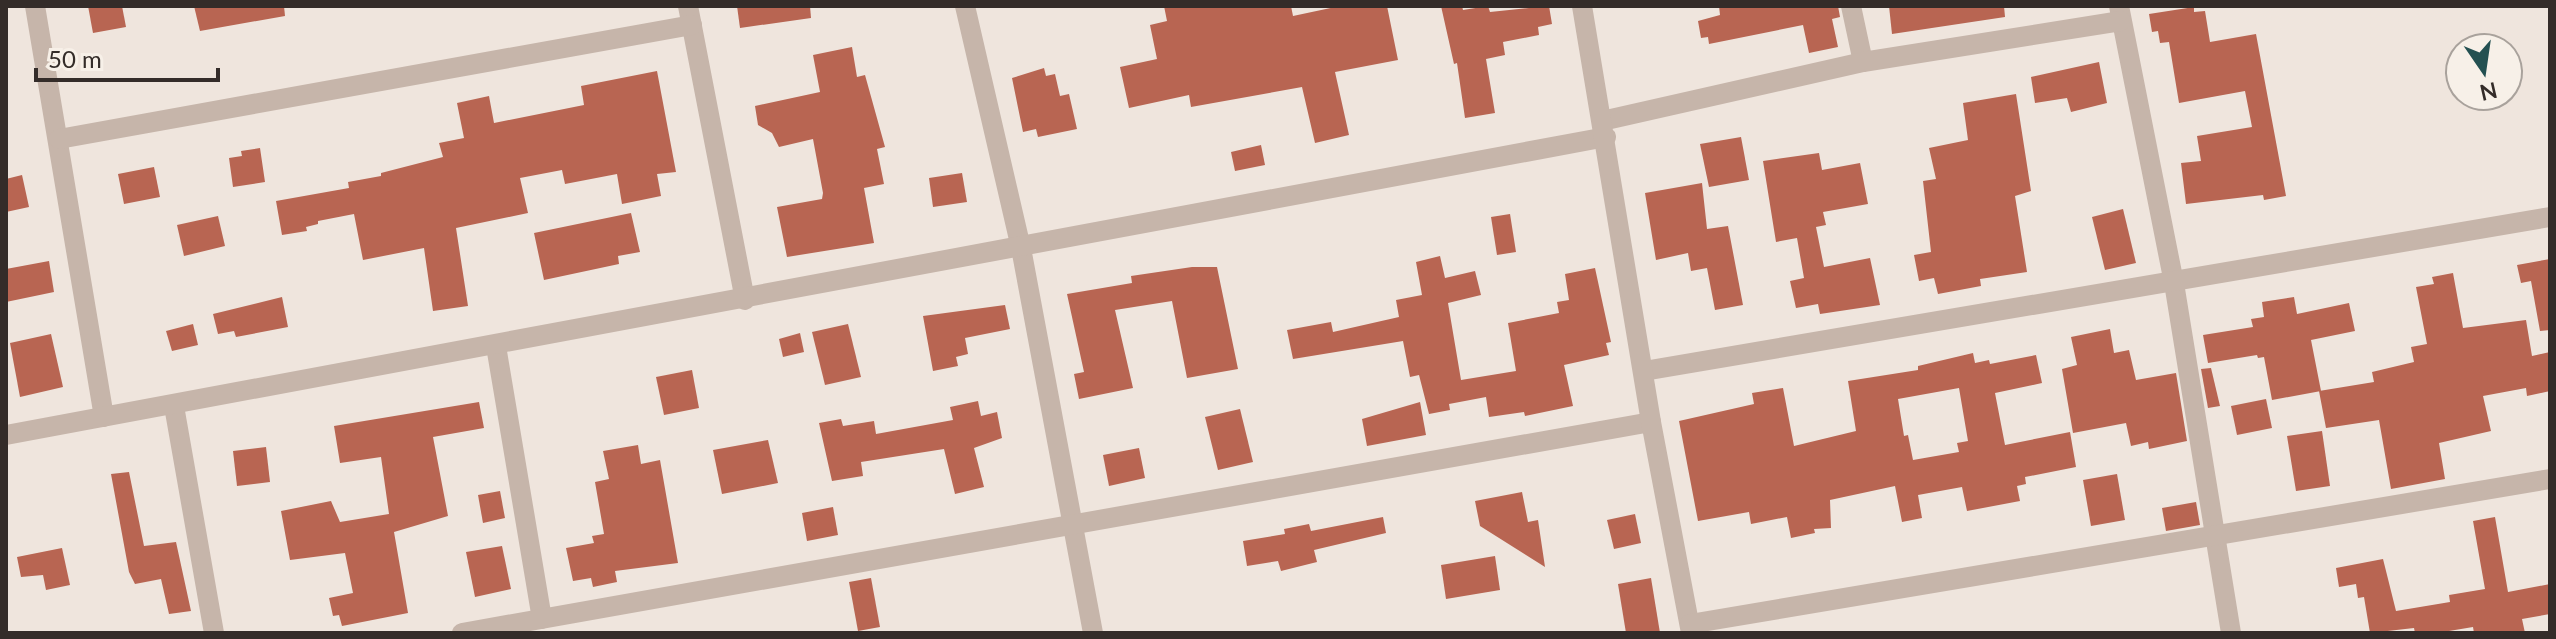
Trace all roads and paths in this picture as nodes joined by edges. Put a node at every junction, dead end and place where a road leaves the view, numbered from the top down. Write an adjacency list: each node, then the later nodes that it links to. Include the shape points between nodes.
1 (35, 6): 9 (street)
2 (965, 6): 11 (street)
3 (1582, 6): 8 (street)
4 (1851, 6): 7 (street)
5 (2120, 14): 7 (street); 12 (street)
6 (690, 16): 9 (street); 13 (street)
7 (1863, 62): 8 (street)
8 (1604, 129): 11 (street); 15 (street)
9 (59, 139): 17 (street)
10 (2550, 217): 12 (street)
11 (1021, 248): 13 (street); 21 (street)
12 (2174, 283): 15 (street); 22 (street)
13 (745, 300): 14 (street)
14 (496, 346): 16 (street); 23 (street)
15 (1644, 371): 18 (street)
16 (174, 406): 17 (street); 25 (street)
17 (104, 417): 19 (street)
18 (1651, 422): 21 (street); 24 (street)
19 (6, 435)
20 (2550, 479): 22 (street)
21 (1075, 525): 23 (street); 27 (street)
22 (2216, 538): 24 (street); 28 (street)
23 (542, 619): 26 (street)
24 (1690, 628)
25 (214, 633)
26 (462, 633)
27 (1093, 633)
28 (2231, 633)

